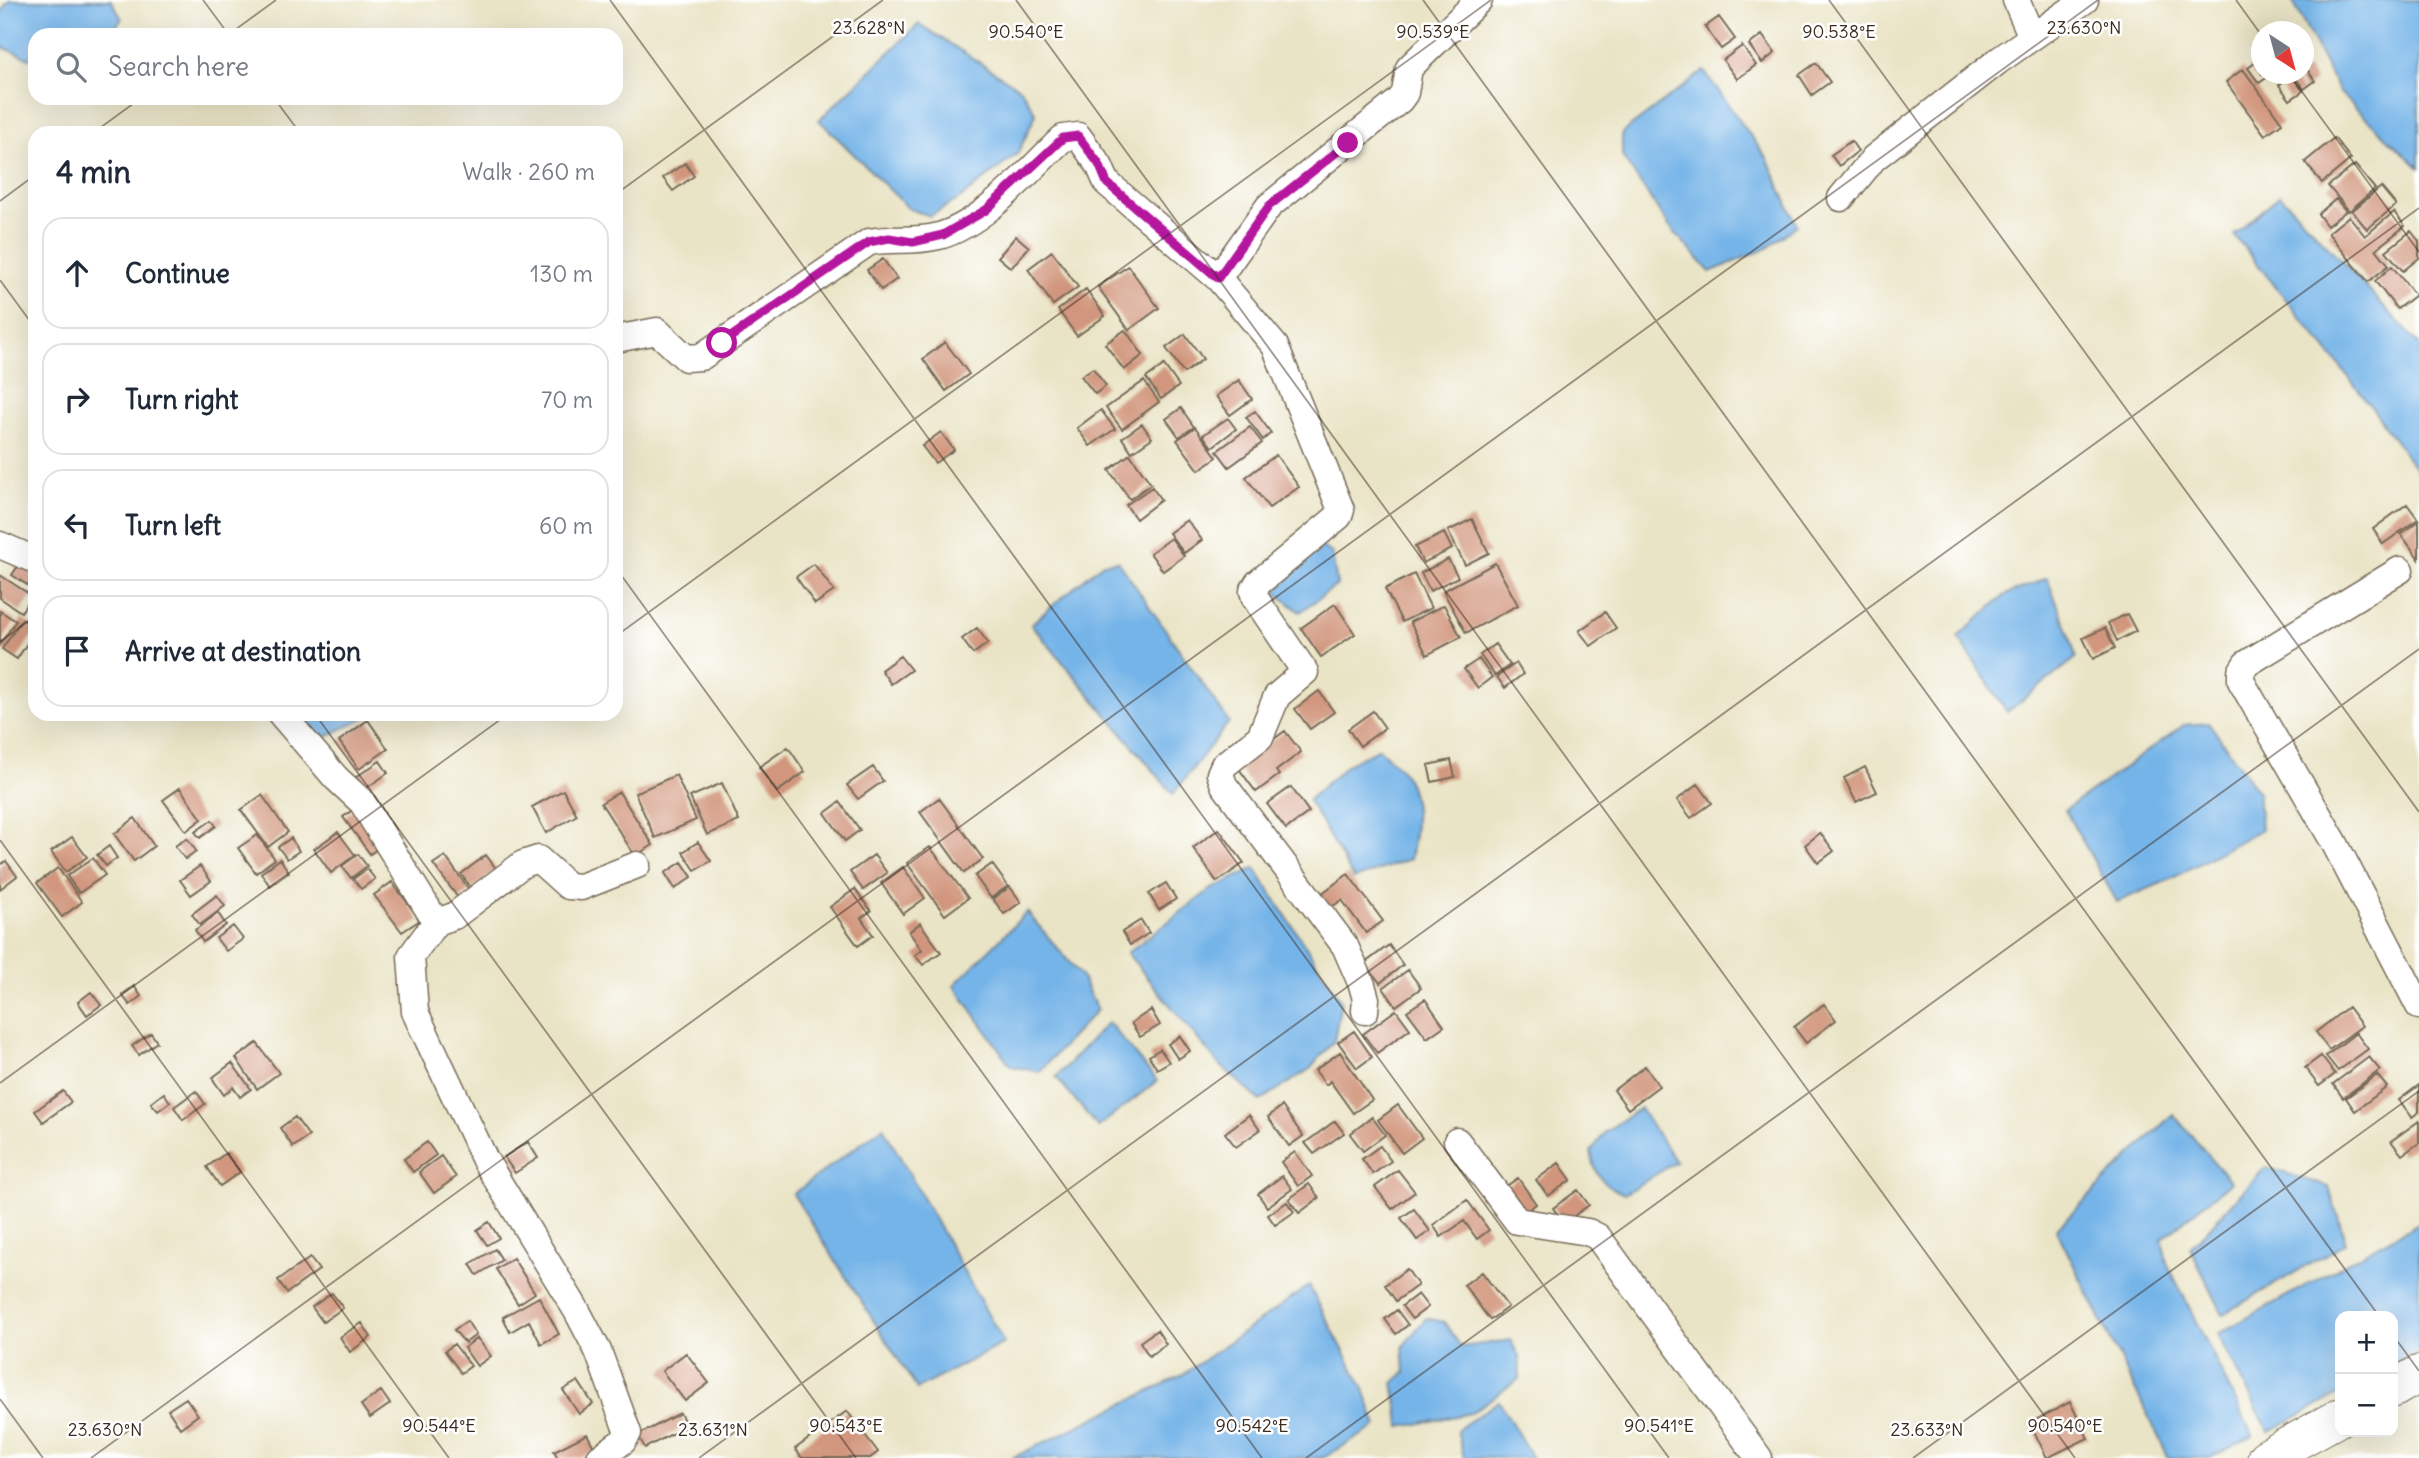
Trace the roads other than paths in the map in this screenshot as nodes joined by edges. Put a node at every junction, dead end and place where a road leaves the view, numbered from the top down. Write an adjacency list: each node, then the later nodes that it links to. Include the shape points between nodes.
1 (1479, 0): 6 (street, via 1409,68 1400,100 1269,206)
2 (2016, 0): 4 (street)
3 (2085, 0): 4 (street)
4 (2032, 37): 5 (street, via 1874,158)
5 (1841, 198)
6 (1218, 278): 7 (street, via 1107,183 1078,136 1070,135 986,210 943,235 913,242 889,238 869,242 701,357 686,358 657,331); 15 (street, via 1275,346 1340,510 1339,516 1253,591 1305,672 1277,696 1260,737 1224,765 1220,774 1345,946 1362,985)
7 (623, 338)
8 (0, 545): 9 (street)
9 (28, 557)
10 (2400, 570): 14 (street, via 2246,664 2241,681 2334,842)
11 (287, 721): 13 (street, via 362,802)
12 (637, 865): 13 (street, via 581,887 568,886 538,859 523,864 454,916)
13 (436, 922): 20 (street, via 411,956 415,1012 485,1160 598,1351 628,1433)
14 (2419, 1006)
15 (1365, 1011)
16 (1457, 1142): 21 (street, via 1517,1221 1598,1237)
17 (2419, 1374): 18 (main road)
18 (2398, 1386)
19 (2335, 1420): 22 (main road)
20 (600, 1458)
21 (1759, 1458)
22 (2266, 1458)

